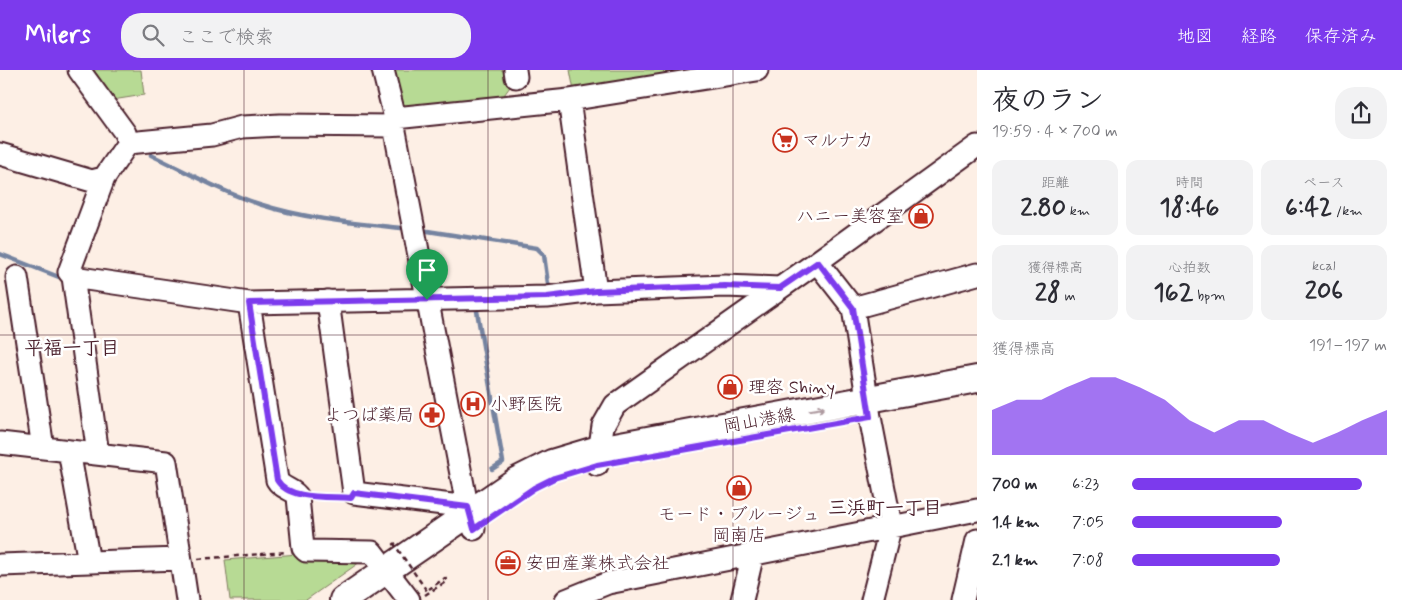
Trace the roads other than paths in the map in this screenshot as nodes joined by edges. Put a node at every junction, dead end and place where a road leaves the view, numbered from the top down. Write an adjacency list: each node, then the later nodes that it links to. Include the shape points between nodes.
1 (79, 70): 6 (street)
2 (383, 70): 5 (street)
3 (757, 70): 4 (street)
4 (569, 100): 5 (street); 15 (street)
5 (394, 122): 6 (street, via 242,127 212,135); 16 (street)
6 (127, 139): 9 (street)
7 (977, 146): 10 (street)
8 (0, 154): 9 (street, via 92,181)
9 (104, 178): 13 (street, via 69,272)
10 (818, 262): 14 (street); 19 (street)
11 (977, 274): 19 (street)
12 (17, 277): 24 (street)
13 (74, 280): 18 (street); 26 (street)
14 (780, 288): 15 (street, via 725,286); 27 (street, via 615,405 604,426)
15 (596, 291): 16 (street)
16 (427, 300): 17 (street); 29 (street)
17 (329, 305): 18 (street); 29 (street, via 354,493)
18 (250, 306): 37 (street, via 277,480 296,494 299,501 301,542 306,551 372,552)
19 (853, 308): 22 (street)
20 (977, 380): 22 (main road, 岡山港線)
21 (977, 398): 22 (main road, 岡山港線)
22 (869, 408): 27 (main road, 岡山港線); 30 (street)
23 (0, 443): 24 (street)
24 (42, 448): 25 (street)
25 (68, 451): 26 (street); 34 (street)
26 (98, 454): 33 (street, via 166,462)
27 (598, 457): 29 (main road, 岡山港線)
28 (977, 510): 30 (street)
29 (470, 516): 37 (main road, 岡山港線)
30 (891, 526): 32 (street); 43 (street)
31 (977, 540): 36 (street)
32 (754, 554): 41 (street, via 608,582); 42 (street)
33 (180, 560): 34 (street); 38 (street)
34 (89, 562): 35 (street)
35 (0, 565)
36 (973, 572): 44 (street)
37 (405, 588): 39 (main road, 岡山港線); 40 (main road, 岡山港線)
38 (187, 600)
39 (343, 600)
40 (375, 600)
41 (566, 600)
42 (742, 600)
43 (872, 600)
44 (962, 600)

